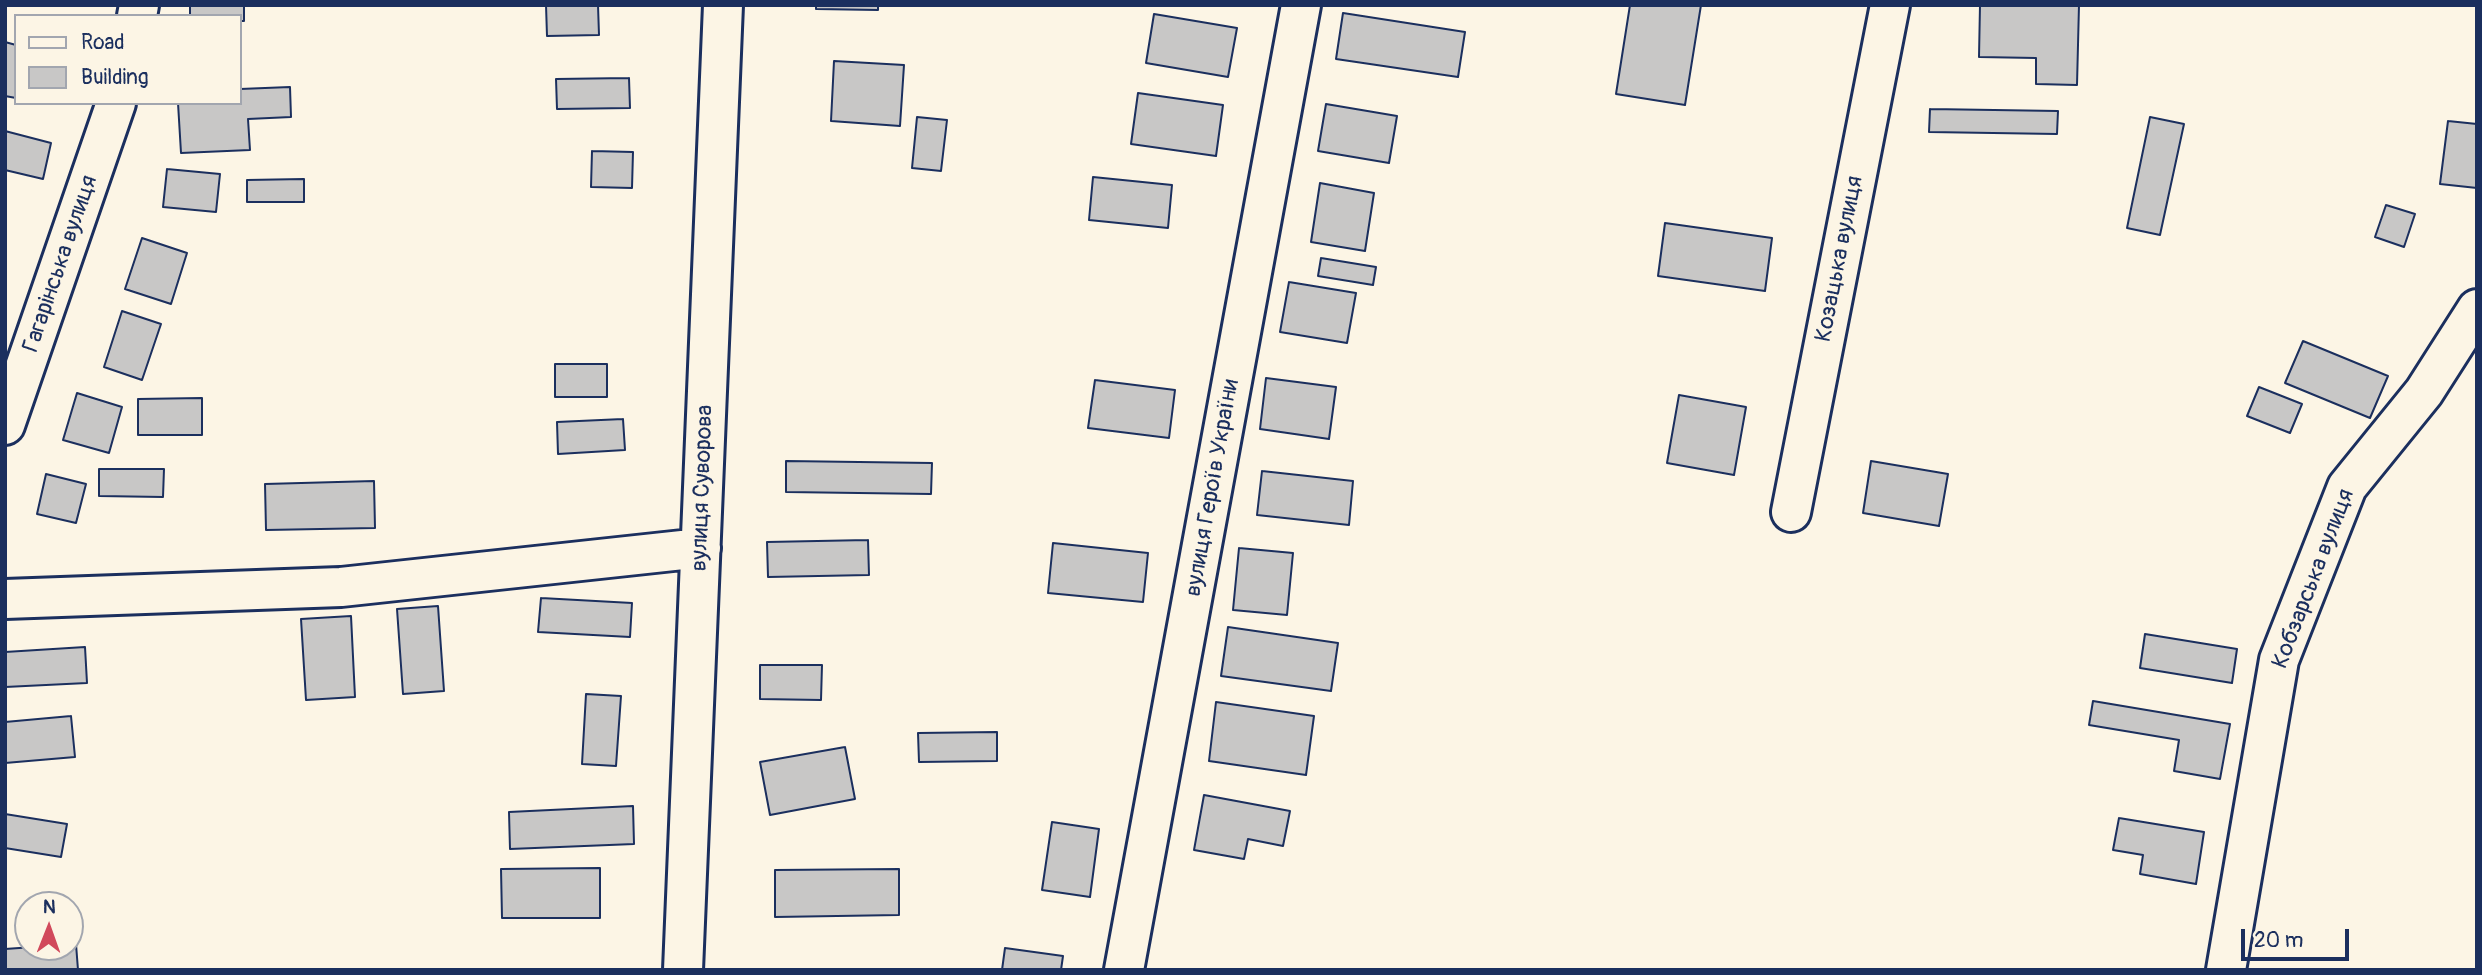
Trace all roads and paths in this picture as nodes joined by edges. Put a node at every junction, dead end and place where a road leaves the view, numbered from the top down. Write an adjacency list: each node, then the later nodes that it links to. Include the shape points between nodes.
1 (723, 5): 8 (street, вулиця Суворова)
2 (1301, 5): 11 (street, вулиця Героїв України)
3 (1889, 5): 7 (street, Козацька вулиця)
4 (115, 105): 6 (street, Гагарінська вулиця)
5 (2477, 309): 12 (street, Кобзарська вулиця, via 2424,392 2347,487 2279,660)
6 (5, 425)
7 (1791, 512)
8 (701, 548): 9 (street, via 341,587); 10 (street, вулиця Суворова)
9 (5, 599)
10 (683, 970)
11 (1124, 970)
12 (2225, 970)

